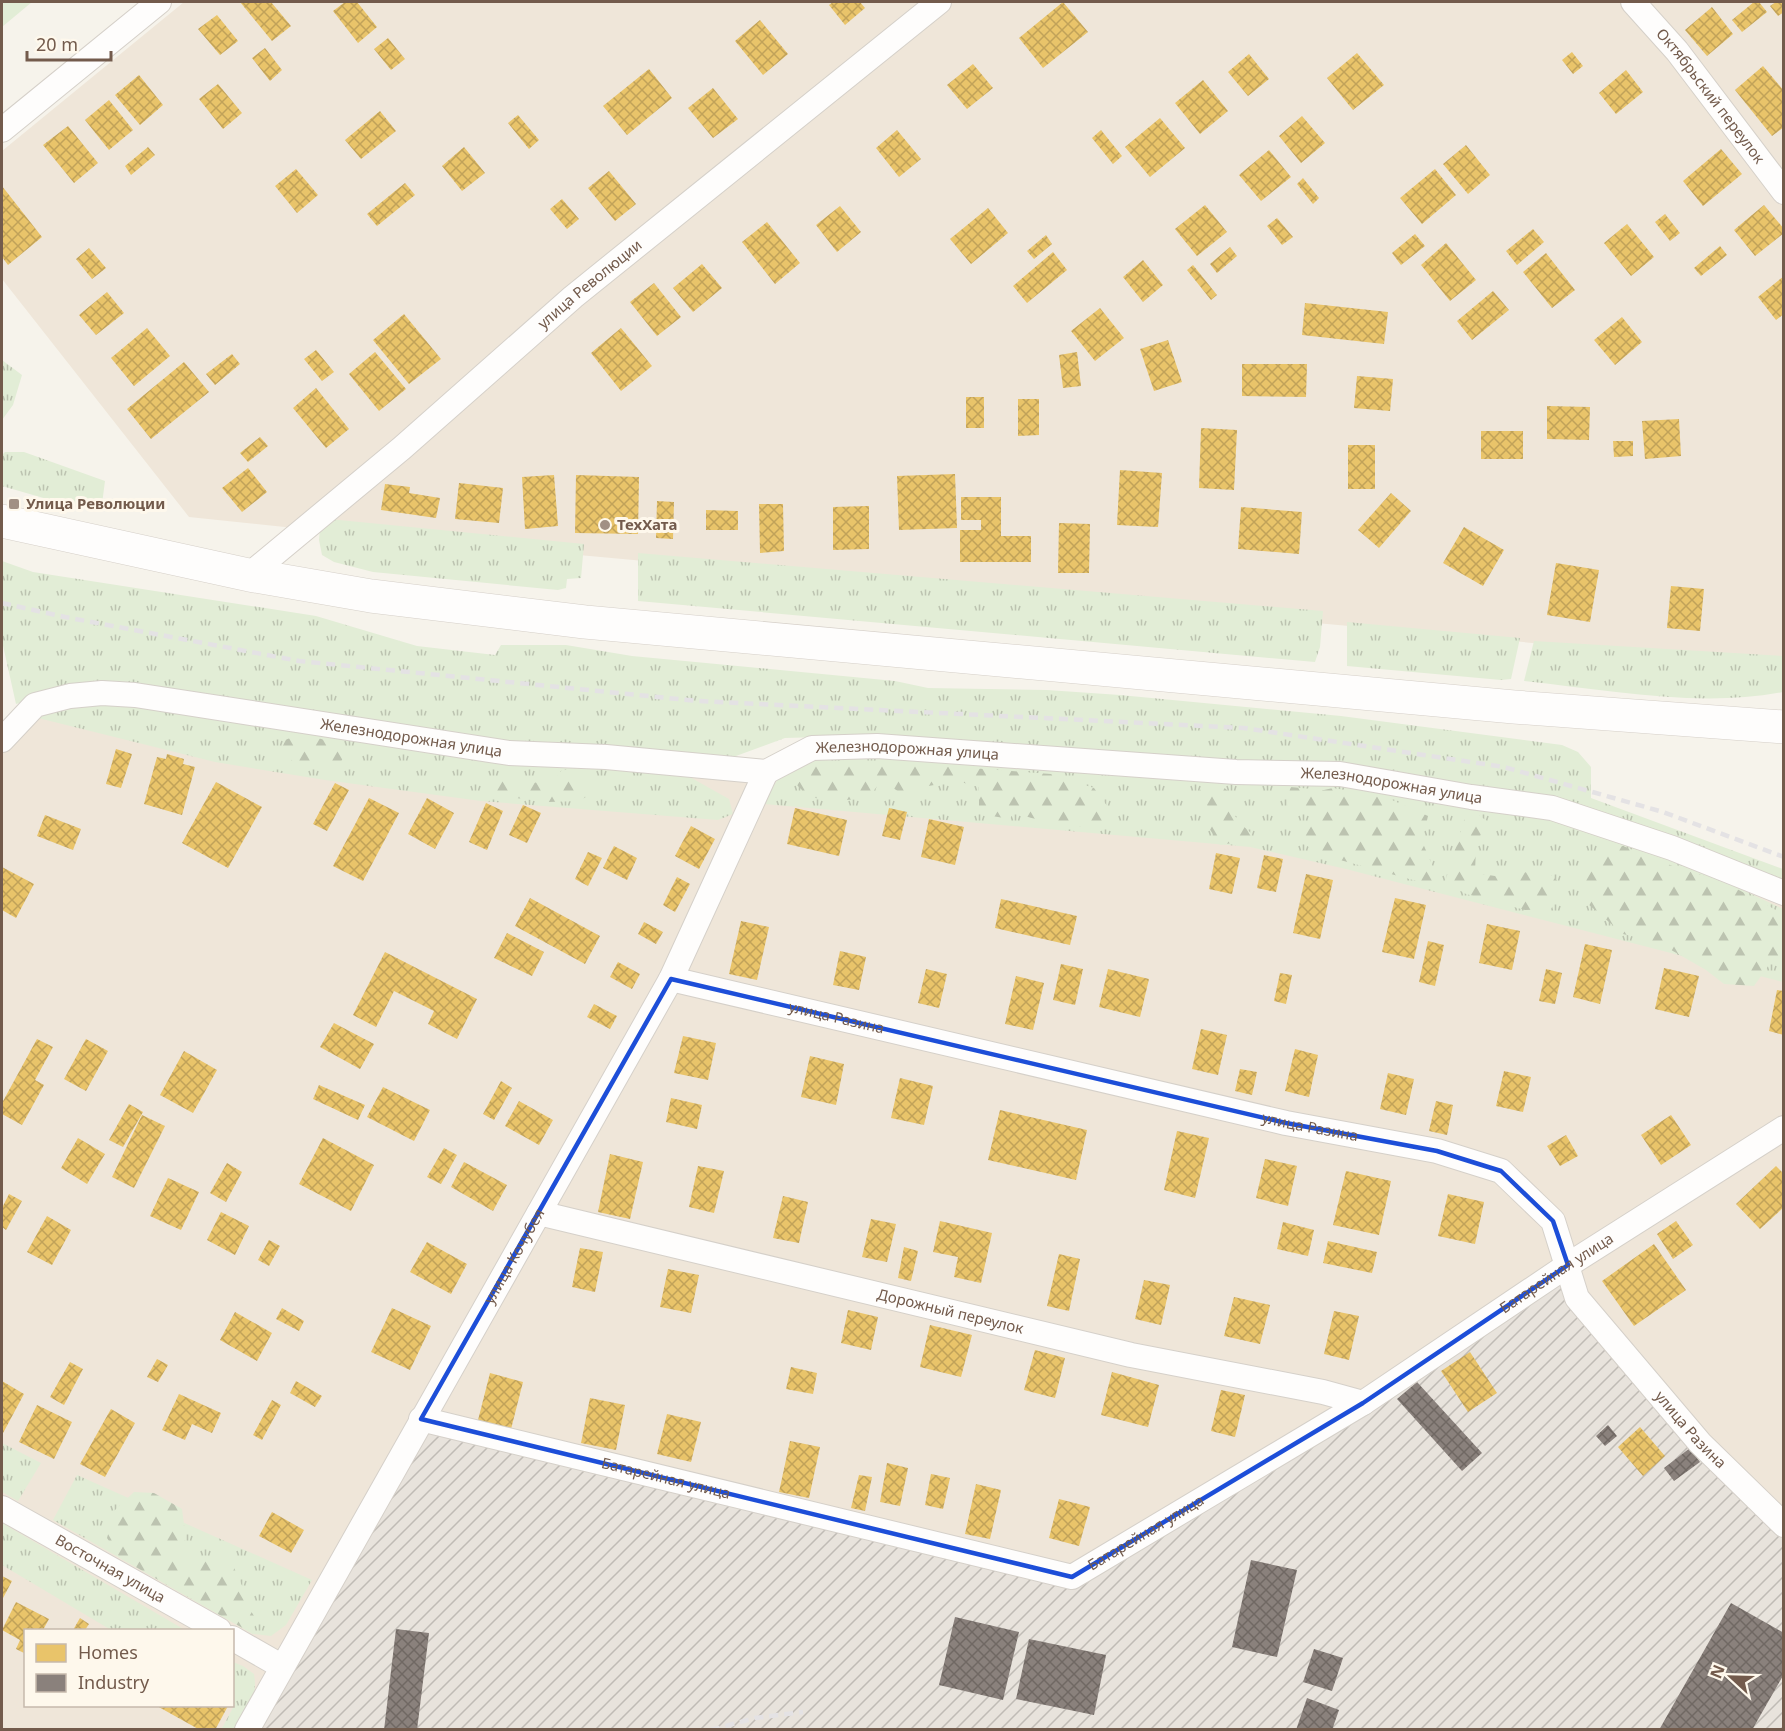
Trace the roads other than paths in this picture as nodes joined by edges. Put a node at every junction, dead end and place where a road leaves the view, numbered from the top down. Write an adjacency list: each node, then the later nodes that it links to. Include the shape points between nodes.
1 (159, 2): 4 (street)
2 (939, 2): 7 (street, улица Революции, via 573,297 402,448)
3 (1634, 2): 5 (street, Октябрьский переулок, via 1677,51)
4 (2, 130)
5 (1784, 192)
6 (2, 521): 7 (main road)
7 (249, 575): 8 (main road, via 371,596 585,622 1514,707)
8 (1784, 727)
9 (2, 739): 10 (street, Железнодорожная улица, via 35,705 102,693 509,753 606,757)
10 (766, 772): 11 (street, Железнодорожная улица, via 812,748 877,746 1236,772 1340,774 1552,808 1672,848); 12 (street, улица Кочубея)
11 (1784, 893)
12 (671, 979): 14 (street, улица Кочубея); 15 (street, улица Разина, via 1286,1123 1437,1152 1501,1171 1553,1221)
13 (1782, 1132): 15 (street, Батарейная улица)
14 (539, 1213): 16 (street, Дорожный переулок, via 1131,1355); 17 (street, улица Кочубея)
15 (1568, 1265): 16 (street, Батарейная улица); 19 (street, улица Разина, via 1577,1298 1700,1443)
16 (1363, 1403): 17 (street, Батарейная улица, via 1072,1577)
17 (421, 1419): 22 (street, улица Кочубея)
18 (2, 1508): 20 (street, Восточная улица)
19 (1784, 1525)
20 (217, 1629)
21 (234, 1639): 22 (street)
22 (281, 1666): 23 (street, улица Кочубея)
23 (247, 1730)

